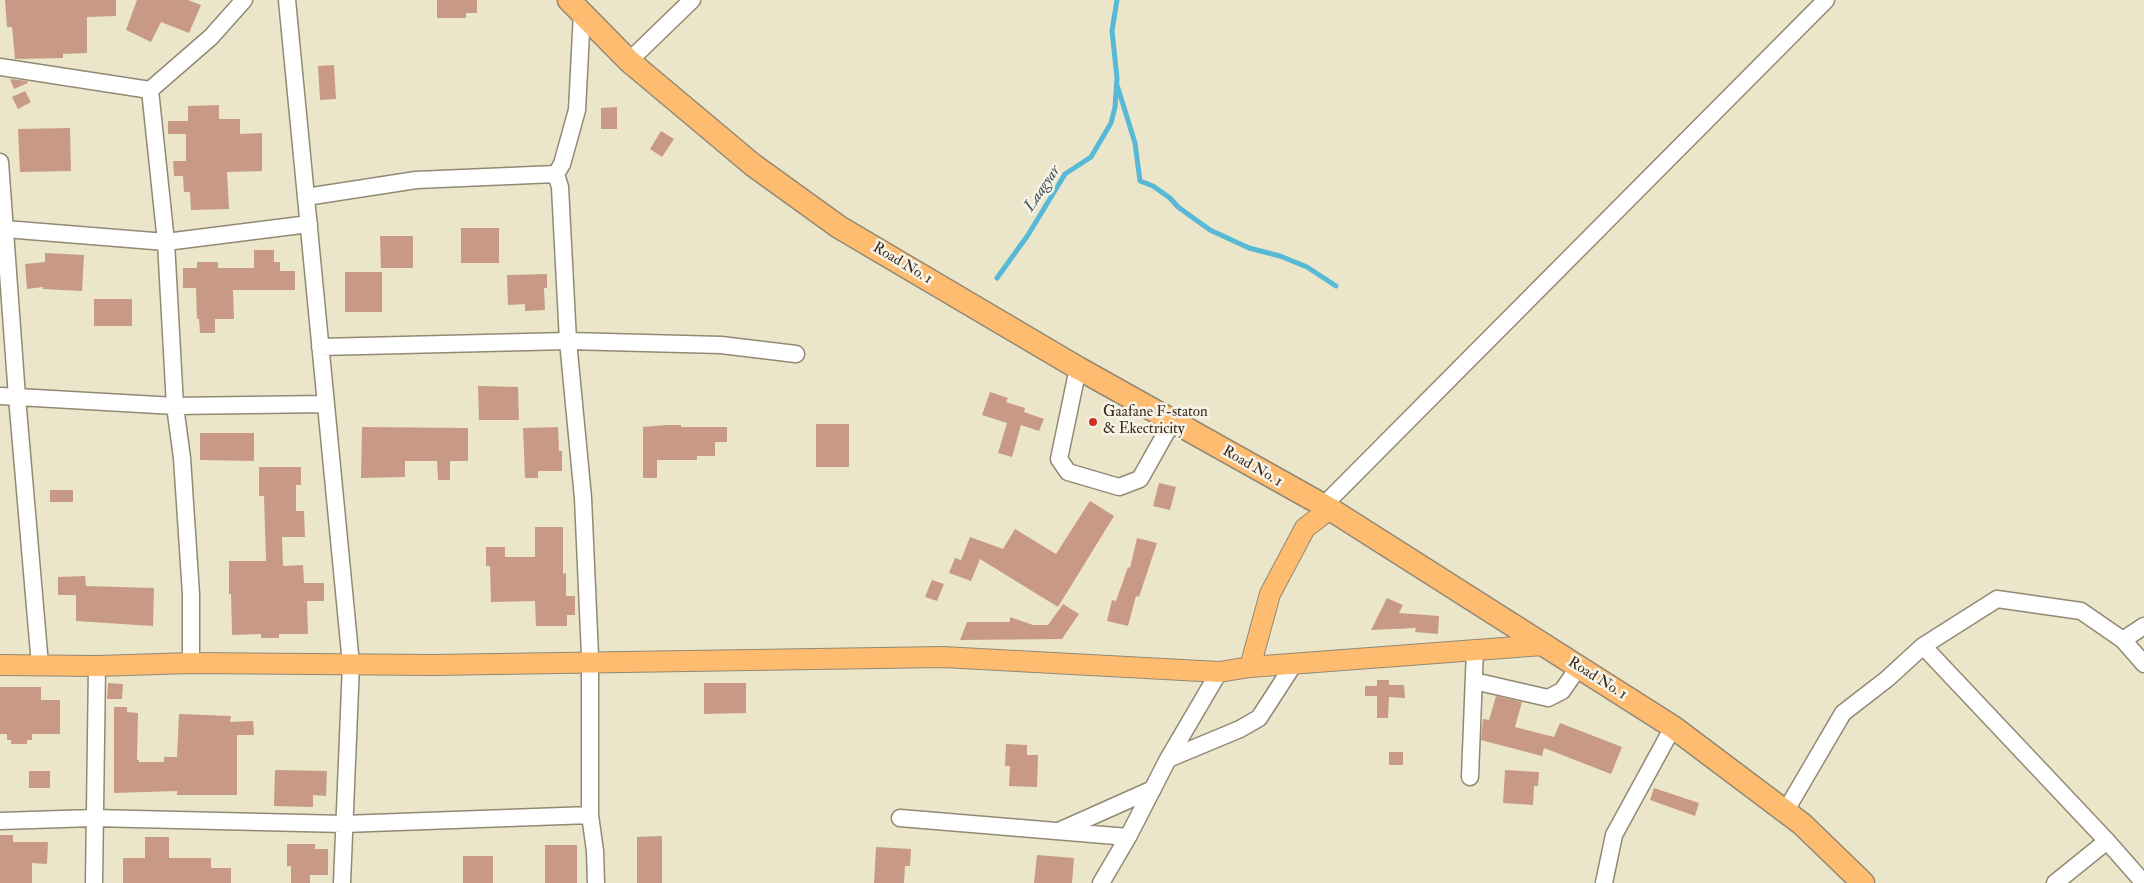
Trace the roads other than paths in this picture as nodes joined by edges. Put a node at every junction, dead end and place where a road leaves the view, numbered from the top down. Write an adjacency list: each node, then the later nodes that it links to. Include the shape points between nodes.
1 (244, 0): 8 (street, via 211,37)
2 (287, 0): 11 (street)
3 (692, 0): 6 (street)
4 (1826, 0): 24 (street)
5 (576, 6): 6 (highway, Road No. 1); 10 (street, via 577,110 562,164)
6 (629, 61): 18 (highway, Road No. 1, via 753,165 839,227)
7 (0, 67): 8 (street)
8 (150, 90): 14 (street)
9 (0, 162): 13 (street)
10 (556, 174): 11 (street, via 416,180); 15 (street, via 560,187)
11 (306, 197): 12 (street)
12 (308, 224): 14 (street); 16 (street)
13 (5, 229): 14 (street); 20 (street)
14 (166, 242): 22 (street)
15 (568, 341): 16 (street); 17 (street, via 721,346); 30 (street, via 583,498)
16 (320, 347): 21 (street)
17 (796, 354)
18 (1078, 368): 23 (highway, Road No. 1); 23 (street, via 1059,458 1068,472 1119,487 1140,479)
19 (0, 396): 20 (street)
20 (17, 396): 22 (street); 36 (street)
21 (326, 404): 22 (street); 32 (street)
22 (175, 406): 31 (street, via 182,458 191,594)
23 (1172, 422): 24 (highway, Road No. 1)
24 (1326, 508): 27 (highway, Road No. 1); 38 (main road, via 1305,528 1270,594)
25 (2144, 626): 26 (street)
26 (2123, 640): 28 (street, via 2081,611 1997,599); 34 (street)
27 (1543, 645): 29 (main road); 39 (highway, Road No. 1)
28 (1923, 646): 46 (street, via 1888,679 1844,713); 54 (street)
29 (1476, 649): 33 (main road); 41 (street)
30 (590, 662): 32 (main road); 40 (main road, via 943,657); 47 (street)
31 (191, 663): 32 (main road); 37 (main road)
32 (351, 664): 51 (street)
33 (1294, 664): 38 (main road); 43 (street, via 1260,718)
34 (2144, 664)
35 (0, 665): 36 (main road)
36 (40, 665): 37 (main road)
37 (96, 666): 48 (street)
38 (1250, 667): 40 (main road)
39 (1578, 668): 41 (street, via 1562,690 1548,698); 42 (highway, Road No. 1)
40 (1219, 672): 43 (street)
41 (1474, 681): 44 (street)
42 (1673, 727): 46 (highway, Road No. 1); 59 (street, via 1614,835)
43 (1168, 759): 45 (street)
44 (1470, 777)
45 (1153, 789): 52 (street); 53 (street)
46 (1785, 812): 60 (highway, Road No. 1, via 1802,824)
47 (590, 815): 51 (street); 57 (street)
48 (94, 818): 50 (street); 51 (street); 55 (street)
49 (900, 818): 52 (street)
50 (0, 821)
51 (344, 824): 56 (street)
52 (1058, 831): 53 (street)
53 (1128, 837): 58 (street)
54 (2107, 841): 61 (street); 62 (street)
55 (94, 883)
56 (342, 883)
57 (596, 883)
58 (1101, 883)
59 (1604, 883)
60 (1863, 883)
61 (2055, 883)
62 (2144, 883)

